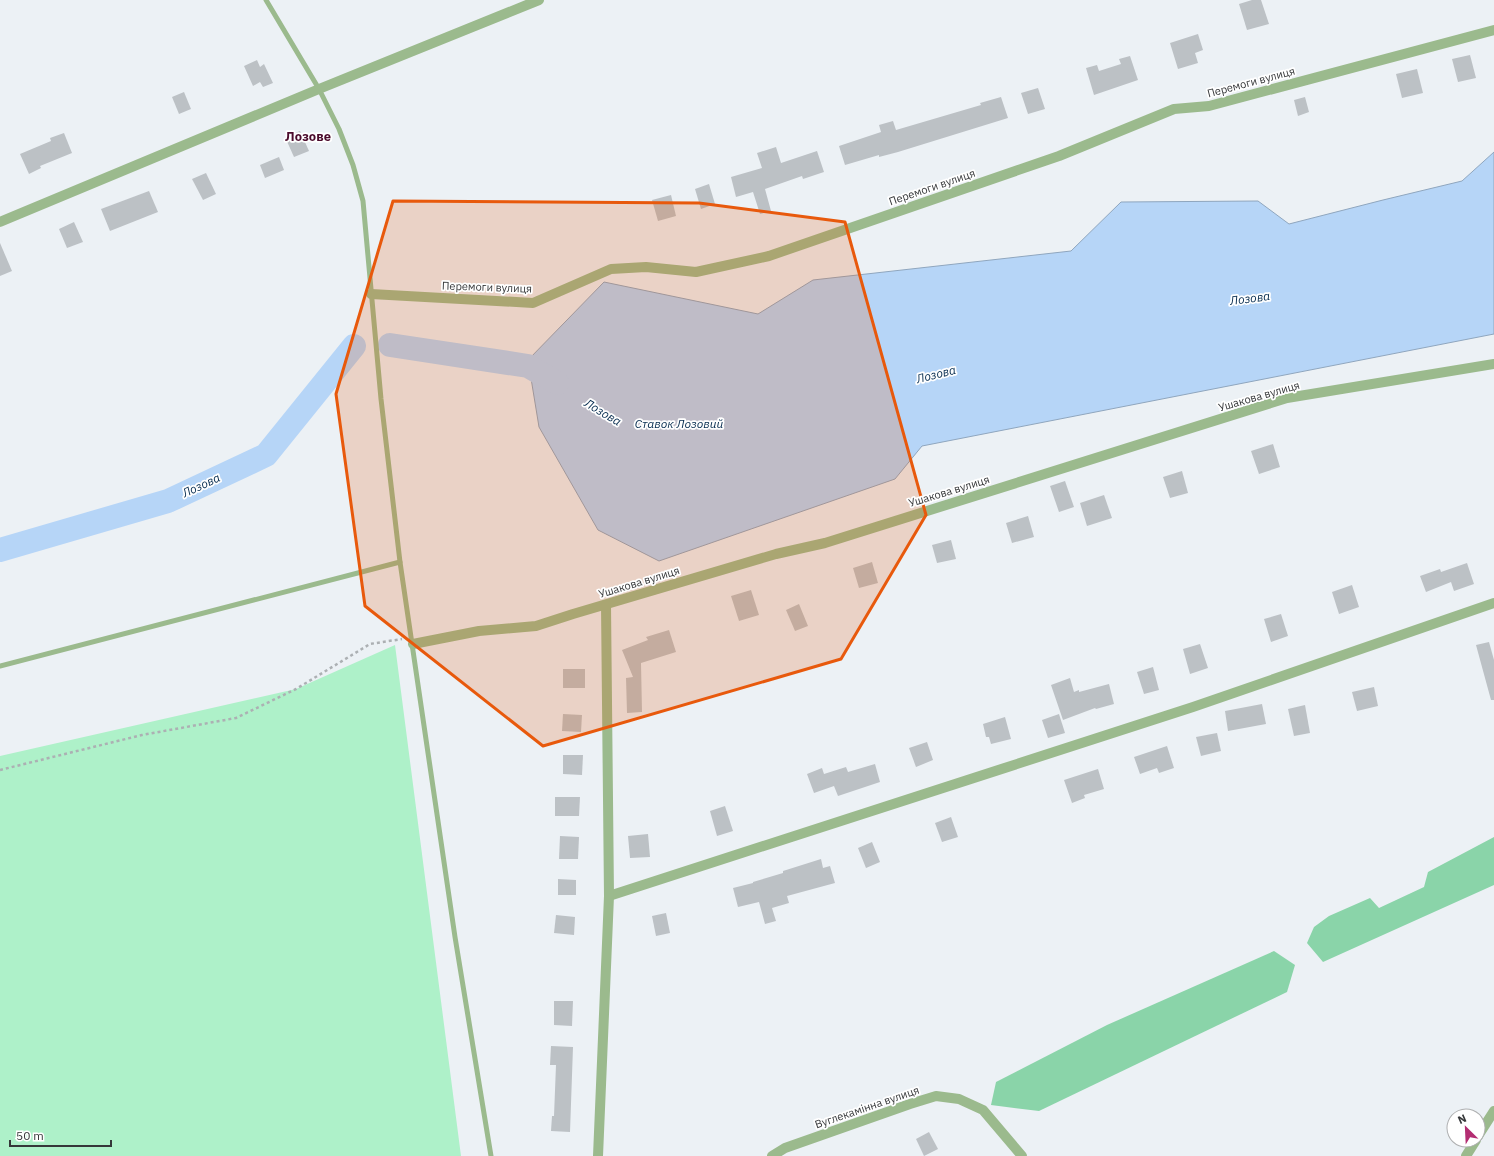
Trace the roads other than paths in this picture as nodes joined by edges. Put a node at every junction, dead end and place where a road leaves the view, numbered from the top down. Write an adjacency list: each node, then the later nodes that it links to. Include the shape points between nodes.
1 (266, 0): 4 (lane)
2 (539, 0): 4 (street)
3 (1494, 30): 6 (street, Перемоги вулиця, via 1209,106 1174,109 1059,156 769,256 696,272 646,266 611,269 533,303)
4 (319, 89): 5 (street); 6 (lane, via 339,129 363,200)
5 (0, 222)
6 (371, 294): 8 (lane)
7 (1494, 364): 10 (street, Ушакова вулиця, via 1287,398 832,540 776,554)
8 (400, 562): 11 (lane); 12 (lane)
9 (1494, 604): 13 (street, via 1193,707)
10 (606, 605): 11 (street, Ушакова вулиця, via 536,626); 13 (street)
11 (412, 640): 16 (lane, via 454,930)
12 (0, 666)
13 (609, 896): 17 (street)
14 (1494, 1111): 15 (street)
15 (1486, 1124)
16 (491, 1156)
17 (598, 1156)
18 (772, 1156): 19 (street, Вуглекамінна вулиця, via 793,1146 936,1096 959,1099 983,1110)
19 (1022, 1156)

